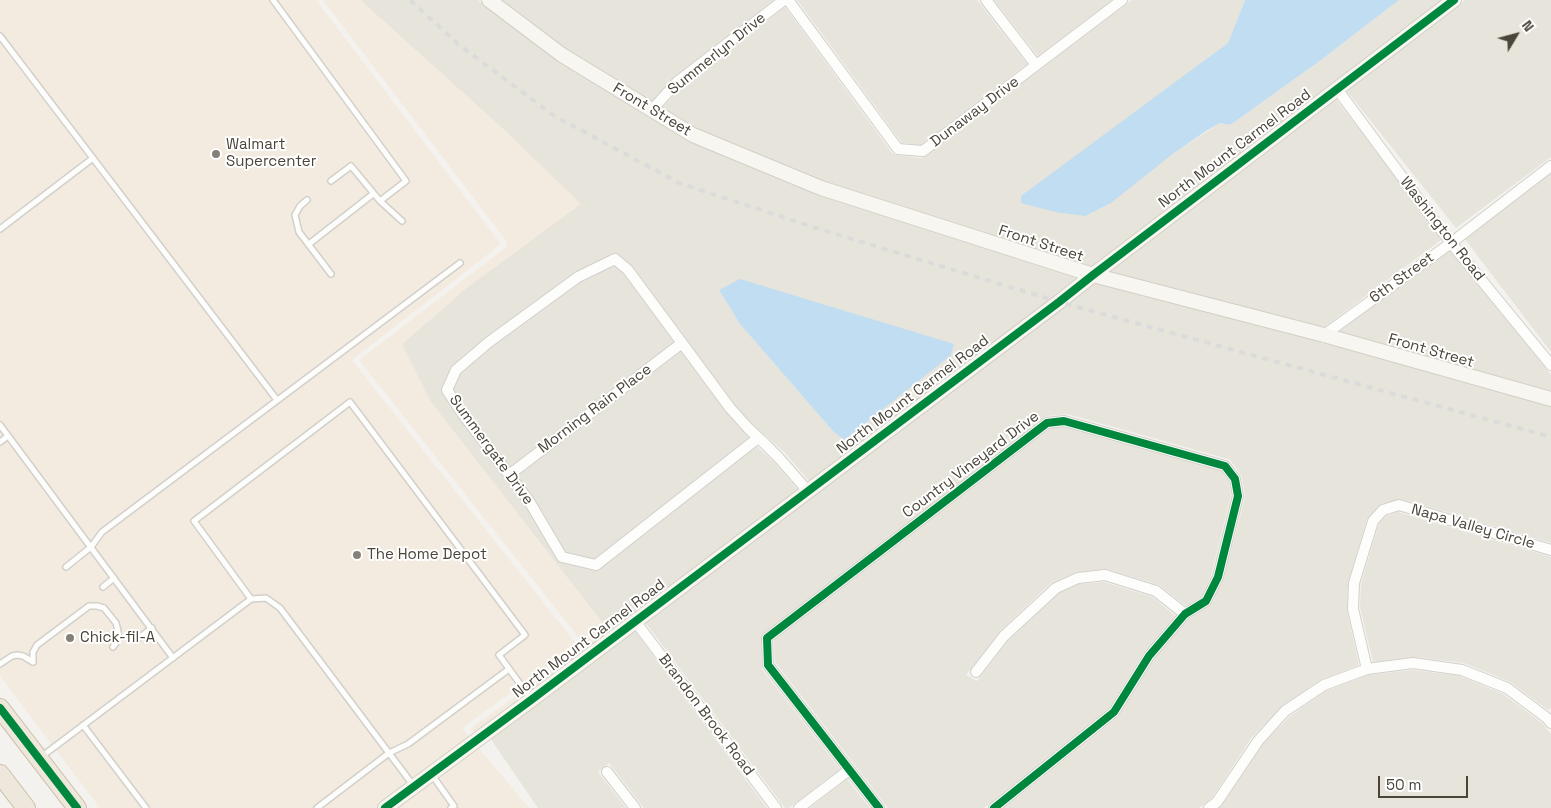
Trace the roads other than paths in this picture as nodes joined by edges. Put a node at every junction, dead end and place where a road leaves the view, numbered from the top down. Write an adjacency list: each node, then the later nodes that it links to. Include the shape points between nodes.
1 (273, 0): 17 (lane, via 406,180)
2 (489, 0): 11 (street, Front Street, via 562,55)
3 (784, 0): 11 (street, Summerlyn Drive, via 678,82)
4 (788, 0): 9 (street, Dunaway Drive, via 898,149 922,151)
5 (986, 0): 9 (street)
6 (1122, 0): 9 (street, Dunaway Drive)
7 (1454, 0): 10 (street, North Mount Carmel Road)
8 (0, 36): 12 (lane)
9 (1036, 65)
10 (1337, 89): 20 (street, Washington Road); 24 (street, North Mount Carmel Road)
11 (652, 110): 24 (street, Front Street, via 693,135 820,188)
12 (93, 158): 19 (lane); 29 (lane)
13 (1551, 166): 20 (street, 6th Street)
14 (331, 181): 15 (lane, via 351,166)
15 (373, 194): 17 (lane); 21 (lane)
16 (307, 200): 21 (lane, via 295,215 299,232)
17 (380, 201): 18 (lane)
18 (402, 221)
19 (0, 229)
20 (1451, 243): 25 (street, 6th Street); 27 (street, Washington Road)
21 (309, 244): 23 (lane)
22 (460, 263): 29 (lane)
23 (331, 274)
24 (1093, 274): 25 (street, Front Street); 35 (street, North Mount Carmel Road)
25 (1324, 335): 28 (street, Front Street)
26 (682, 343): 32 (street, Summergate Drive, via 730,408); 34 (street, Morning Rain Place); 34 (street, Summergate Drive, via 628,270 615,258 578,277 489,342 456,370 447,390)
27 (1551, 365)
28 (1551, 399)
29 (277, 400): 36 (lane, via 102,532)
30 (0, 425): 31 (lane)
31 (8, 436): 33 (lane); 36 (lane)
32 (758, 438): 34 (street, Summergate Drive, via 596,565 562,557 529,501); 35 (street, Summergate Drive)
33 (0, 442)
34 (509, 475)
35 (808, 491): 43 (street, North Mount Carmel Road)
36 (91, 547): 38 (lane); 39 (lane)
37 (1551, 550): 50 (street, Napa Valley Circle, via 1399,506 1383,510 1373,521 1354,583 1354,608)
38 (66, 567)
39 (114, 578): 40 (lane); 44 (lane)
40 (103, 587)
41 (251, 599): 47 (lane); 49 (lane, via 194,522 350,402 525,635 499,655); 56 (lane, via 266,598 280,608)
42 (1185, 614): 51 (street, via 1156,591 1105,575 1078,578 1056,588 1004,636); 58 (street, Country Vineyard Drive, via 1206,601 1218,577 1238,496 1236,479 1226,466 1064,421 1047,423 767,638 768,665); 73 (street, Country Vineyard Drive, via 1149,656 1114,712)
43 (636, 621): 52 (street, North Mount Carmel Road); 70 (street, Brandon Brook Road)
44 (152, 628): 45 (lane); 47 (lane)
45 (136, 640)
46 (113, 647): 48 (lane, via 118,631 116,623 104,608 89,606 37,645 33,662 23,656 12,656)
47 (173, 658): 55 (lane)
48 (0, 664)
49 (509, 669): 52 (lane); 56 (lane, via 408,744)
50 (1367, 669): 54 (street, via 1413,663 1462,670 1507,688); 74 (street, via 1324,685 1285,711 1258,741 1217,802)
51 (976, 672)
52 (531, 700): 61 (street, North Mount Carmel Road)
53 (0, 708): 57 (highway)
54 (1550, 719)
55 (83, 725): 57 (lane); 65 (lane)
56 (389, 754): 62 (lane); 66 (lane)
57 (38, 758): 64 (highway)
58 (849, 770): 71 (street); 72 (street, Country Vineyard Drive)
59 (608, 772): 69 (street)
60 (0, 774): 63 (highway)
61 (432, 774): 62 (street, North Mount Carmel Road); 68 (lane, via 454,806)
62 (414, 787): 67 (street, North Mount Carmel Road)
63 (26, 808)
64 (77, 808)
65 (146, 808)
66 (317, 808)
67 (385, 808)
68 (451, 808)
69 (635, 808)
70 (776, 808)
71 (800, 808)
72 (879, 808)
73 (994, 808)
74 (1209, 808)

